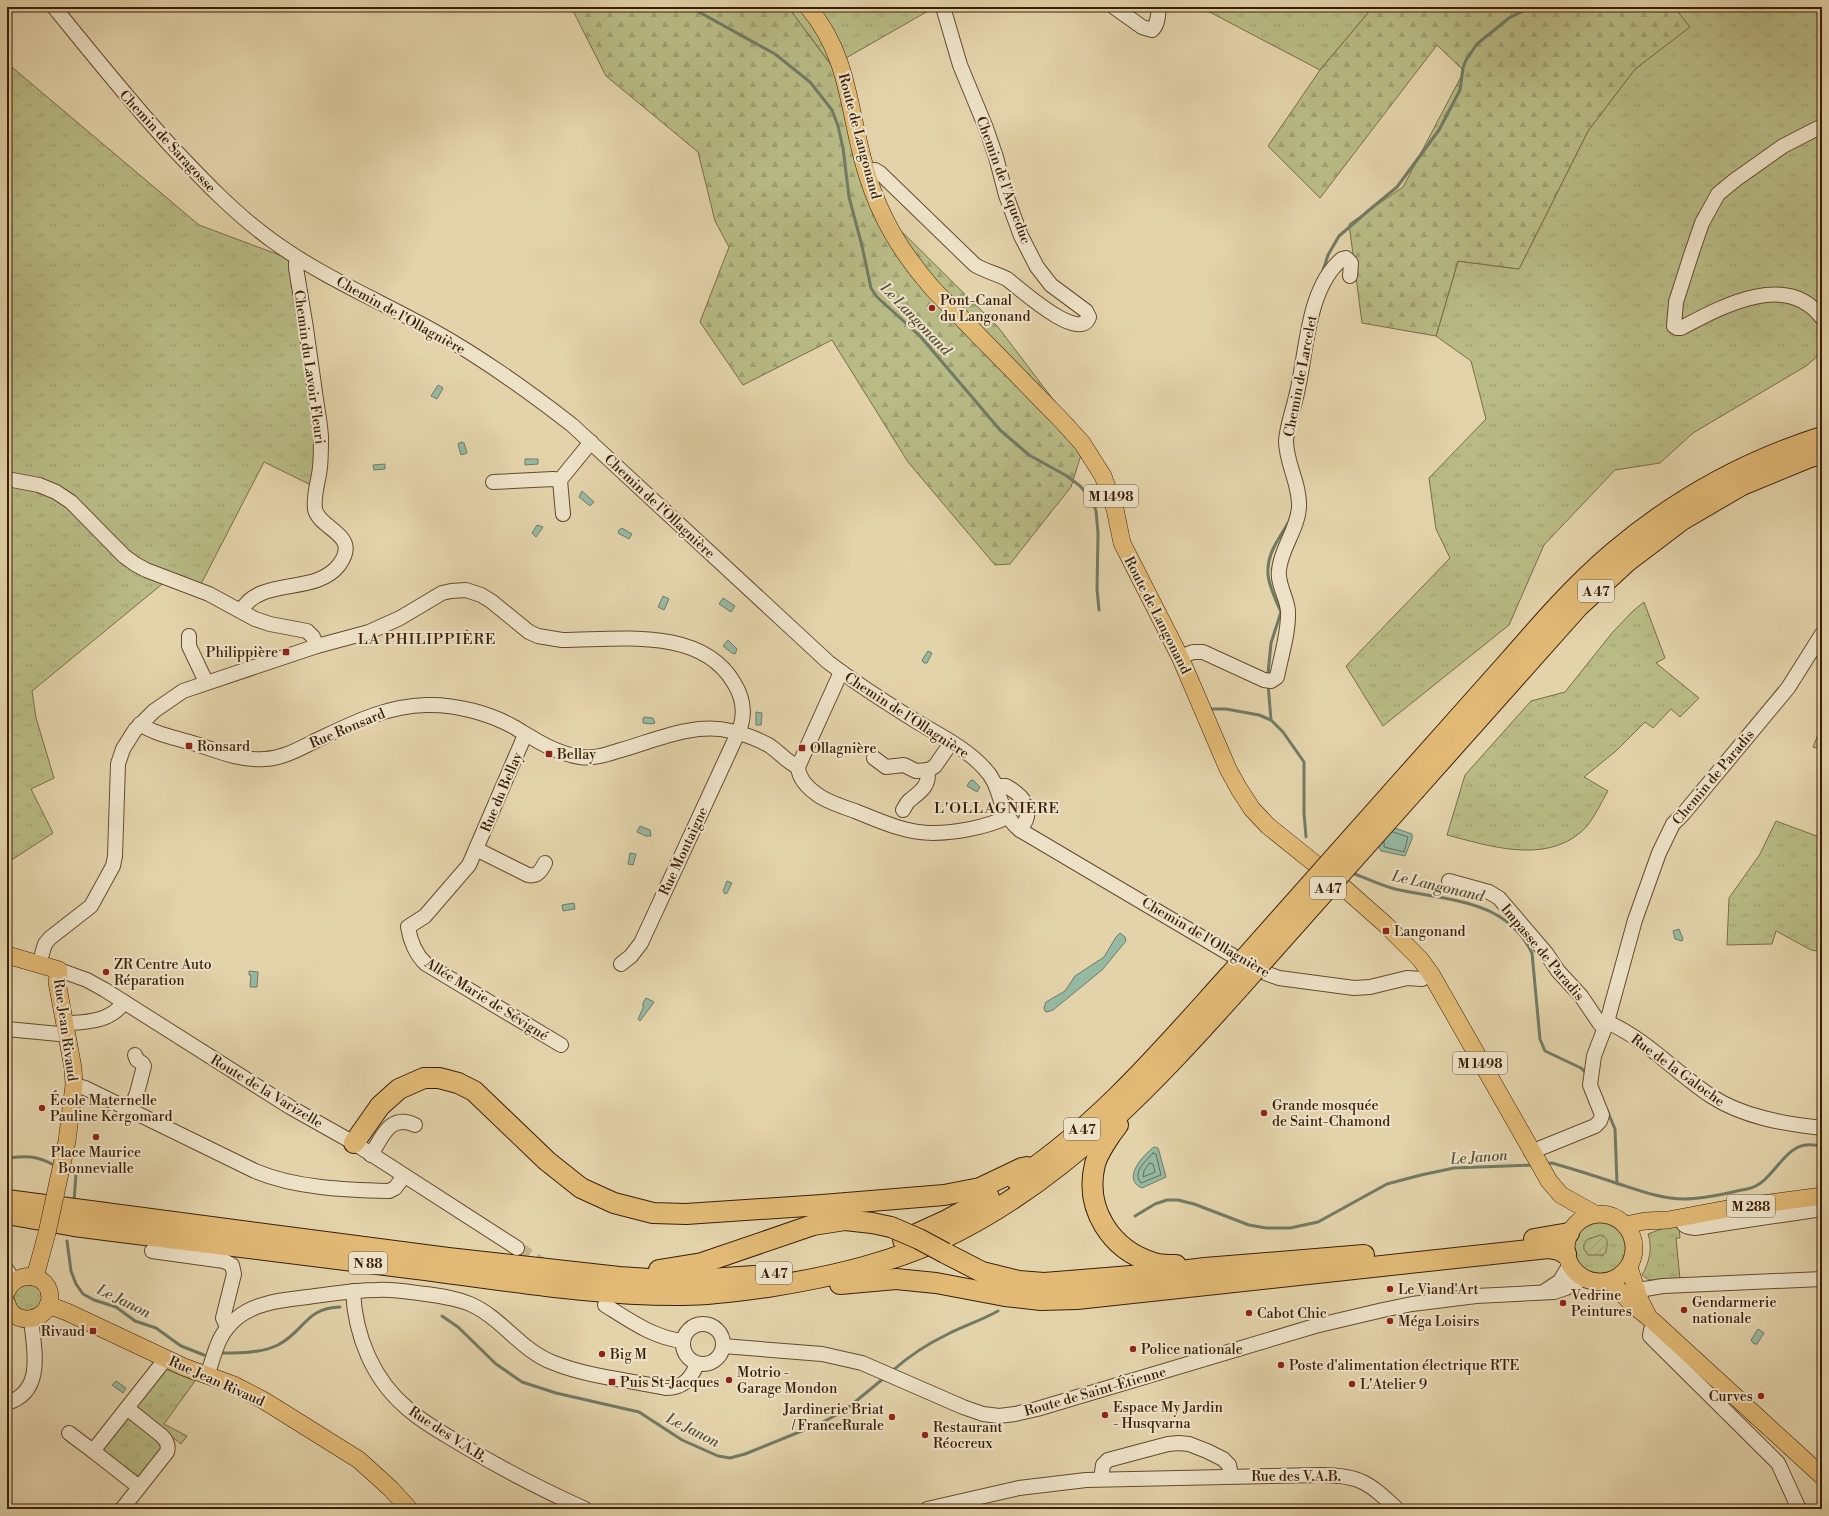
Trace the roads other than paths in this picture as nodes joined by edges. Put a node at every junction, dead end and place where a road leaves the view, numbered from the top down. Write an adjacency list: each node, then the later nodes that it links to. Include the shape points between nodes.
1 (54, 7): 8 (street, Chemin de Saragosse, via 136,107 218,196)
2 (808, 7): 7 (main road, Route de Langonand / M 1498, via 823,26 842,69)
3 (943, 7): 7 (street, Chemin de l'Aqueduc, via 960,65 986,128 1021,236 1037,267 1051,285 1086,310 1088,321 1078,324 1052,314 1006,279 975,265 880,173 875,170)
4 (1114, 7): 5 (street, via 1142,27 1152,30 1157,21)
5 (1159, 7)
6 (1822, 126): 10 (street, via 1783,146 1718,194 1709,208 1691,255 1676,302 1674,326 1682,328 1712,312 1769,294 1806,301)
7 (866, 173): 22 (main road, Route de Langonand / M 1498, via 882,216 912,266 1063,422 1095,460 1110,492 1122,543)
8 (299, 259): 12 (street, Chemin de l'Ollagnière, via 476,356 532,394); 18 (street, Chemin du Lavoir Fleuri, via 296,268 321,434 315,509 319,519 341,536 344,553 338,565 323,578 263,593 247,602)
9 (1350, 276): 22 (street, Chemin de Larcelet, via 1351,263 1346,258 1342,259 1330,274 1313,308 1288,431 1287,449 1299,506 1278,572 1286,599 1288,618 1277,676 1271,681 1264,680 1203,652 1193,652)
10 (1822, 318)
11 (1822, 437): 32 (highway, A 47, via 1770,456 1702,490 1657,518 1614,552 1567,596)
12 (591, 442): 15 (street); 23 (street, Chemin de l'Ollagnière, via 806,643)
13 (1822, 454): 32 (highway, A 47, via 1742,485 1682,520 1628,561 1578,607)
14 (7, 479): 18 (street, via 39,485 56,492 71,502 135,564 209,594)
15 (560, 480): 16 (street, via 553,478); 17 (street)
16 (493, 482)
17 (563, 514)
18 (240, 611): 21 (street, via 270,624 307,631)
19 (1822, 634): 48 (street, Chemin de Paradis, via 1788,688 1672,824 1658,853 1635,920)
20 (189, 636): 24 (street, via 189,646)
21 (317, 646): 24 (street); 26 (street, Rue Montaigne, via 369,632 400,618 442,593 461,590 481,595 529,632 548,638 669,641 696,650 721,667 739,690 744,707)
22 (1180, 657): 45 (main road, Route de Langonand / M 1498, via 1228,769 1252,809 1268,826 1386,925 1420,959)
23 (841, 672): 28 (street, Chemin de l'Ollagnière); 30 (street)
24 (206, 682): 25 (street, via 166,701)
25 (140, 724): 27 (street, Rue Ronsard, via 231,755 266,760 367,716 409,706 428,705 464,709 500,721); 42 (street, via 123,748 118,764 113,866 91,906 45,944)
26 (738, 733): 27 (street, Rue Ronsard, via 713,728 693,730 591,758 555,751); 30 (street, Rue Ronsard, via 769,746); 43 (street, Rue Montaigne, via 641,943)
27 (525, 735): 37 (street, Rue du Bellay)
28 (951, 743): 31 (street, via 935,766); 33 (street, Chemin de l'Ollagnière, via 985,768)
29 (874, 758): 31 (street, via 886,766 904,765 916,771)
30 (798, 767): 35 (street, via 800,778 805,785 821,797 906,830 947,832 995,823)
31 (927, 770): 34 (street, via 926,785)
32 (1410, 784): 46 (highway, A 47, bridge)
33 (996, 786): 35 (street, Chemin de l'Ollagnière); 36 (street, via 1006,786 1025,802 1027,816)
34 (903, 810)
35 (1007, 817): 36 (street, Chemin de l'Ollagnière)
36 (1020, 830): 45 (street, Chemin de l'Ollagnière, via 1257,970 1279,978 1370,988 1407,978 1422,979)
37 (476, 848): 38 (street, Rue du Bellay, via 528,876 539,873); 40 (street, Rue du Bellay, via 464,871 425,916)
38 (545, 864)
39 (1449, 881): 48 (street, Impasse de Paradis, via 1489,892 1499,898 1581,996 1596,1019 1602,1026)
40 (408, 927): 51 (street, Allée Marie de Sévigné, via 411,940 421,960 426,964)
41 (7, 954): 42 (main road, Route de la Varizelle)
42 (39, 964): 44 (main road, Route de la Varizelle)
43 (621, 964)
44 (59, 970): 47 (street, Route de la Varizelle, via 87,980); 49 (main road, Rue Jean Rivaud, via 57,982)
45 (1430, 974): 60 (main road, Route de Langonand / M 1498)
46 (1235, 982): 54 (highway, A 47, via 1185,1049); 61 (highway, A 47, via 1090,1122)
47 (124, 1002): 49 (street, via 100,1020); 58 (street, Route de la Varizelle, via 290,1107)
48 (1606, 1025): 57 (street, Rue de la Galoche, via 1643,1043 1721,1102 1753,1115 1789,1124); 60 (street, Chemin de Paradis, via 1595,1051 1590,1076 1591,1088 1602,1115 1600,1121)
49 (69, 1028): 50 (street, via 59,1034); 53 (main road, Rue Jean Rivaud)
50 (7, 1030)
51 (561, 1046)
52 (135, 1055): 55 (street, via 144,1066)
53 (74, 1085): 55 (street, via 86,1088); 77 (main road, Rue Jean Rivaud, bridge, via 67,1141 56,1196)
54 (1136, 1100): 76 (highway, via 1111,1133 1095,1163 1091,1188 1095,1209 1108,1233 1128,1252 1155,1264); 85 (highway, A 47, via 1048,1175 1001,1206 956,1231 913,1251 813,1280)
55 (130, 1110): 62 (street, via 255,1171 279,1180 333,1188 388,1191 395,1188)
56 (415, 1125): 59 (street, via 404,1121 392,1125)
57 (1822, 1128)
58 (354, 1144): 59 (street, Route de la Varizelle); 61 (highway, via 380,1106 398,1089 424,1078 439,1078 474,1091 547,1162 581,1188 614,1204 654,1213 686,1214 944,1195 980,1188 1022,1168)
59 (371, 1155): 62 (street, Route de la Varizelle)
60 (1536, 1161): 63 (main road, Route de Langonand / M 1498)
61 (1037, 1166): 78 (highway, A 47, via 994,1194 923,1231 836,1261 741,1278 680,1281)
62 (404, 1176): 72 (street, Route de la Varizelle)
63 (1561, 1195): 67 (main road, Route de Langonand / M 1498); 70 (main road, Route de Langonand / M 1498, via 1571,1212)
64 (1822, 1196): 68 (main road, M 288)
65 (1822, 1209): 68 (street, via 1695,1228 1686,1227)
66 (10, 1210): 78 (highway, N 88); 85 (highway, N 88, via 74,1226 590,1290 683,1295)
67 (1595, 1214): 69 (main road, via 1612,1216); 70 (main road, via 1588,1216)
68 (1674, 1219): 69 (main road, M 288); 71 (main road, M 288, via 1643,1234)
69 (1625, 1225): 71 (main road)
70 (1572, 1229): 74 (main road, via 1566,1243); 76 (highway, via 1548,1237)
71 (1634, 1242): 75 (main road)
72 (517, 1248)
73 (152, 1251): 92 (street, via 224,1261 232,1265 234,1274 223,1318)
74 (1568, 1259): 79 (main road); 85 (highway, N 88, via 1559,1250 1548,1248 1077,1299 1041,1300 1012,1297 936,1283 896,1279 857,1281 799,1291 744,1296); 86 (street, via 1560,1281)
75 (1629, 1267): 82 (main road); 83 (main road)
76 (1206, 1268): 78 (highway, bridge, via 1044,1283 1018,1281 982,1272 919,1239 890,1228 844,1220 813,1225 702,1263)
77 (35, 1277): 81 (main road, via 28,1276); 88 (main road, via 46,1286 50,1298)
78 (619, 1277)
79 (1583, 1278): 82 (main road); 86 (street, Route de Saint-Étienne, via 1561,1290)
80 (1822, 1279): 83 (street)
81 (9, 1281)
82 (1610, 1281): 91 (main road)
83 (1643, 1288): 91 (main road, via 1642,1305)
84 (353, 1291): 92 (street, via 266,1304 245,1312); 96 (street, via 402,1291 458,1300 488,1315 537,1355 575,1370 674,1388 680,1387 689,1379); 108 (street, Rue des V.A.B., via 355,1314 368,1357 380,1378 408,1410 483,1457)
85 (723, 1293)
86 (1543, 1293): 94 (street, Route de Saint-Étienne, via 1476,1296 1412,1304 1322,1324 1016,1414 999,1416 963,1407 856,1361 822,1354)
87 (7, 1304): 90 (main road, via 17,1317)
88 (48, 1305): 90 (main road, via 42,1315); 95 (main road, Rue Jean Rivaud)
89 (605, 1305): 93 (street, via 640,1326)
90 (31, 1319): 98 (street, via 34,1375 25,1393)
91 (1653, 1321): 103 (main road); 111 (street, via 1650,1336 1780,1467)
92 (227, 1327): 97 (street, via 217,1344)
93 (683, 1341): 94 (street, via 690,1329 702,1324 715,1328 720,1333); 96 (street, via 684,1352)
94 (723, 1346): 96 (street, via 722,1352 714,1361 703,1365)
95 (165, 1358): 97 (main road, Rue Jean Rivaud); 99 (street)
96 (697, 1364)
97 (208, 1376): 107 (main road, Rue Jean Rivaud, via 248,1392 343,1448 376,1474)
98 (7, 1403)
99 (127, 1408): 101 (street); 105 (street, via 162,1436 168,1447 167,1452)
100 (69, 1433): 101 (street)
101 (93, 1451): 105 (street)
102 (1231, 1476): 104 (street, Rue des V.A.B.); 104 (street, Rue des V.A.B., via 1229,1465 1223,1458 1189,1444 1179,1443 1108,1460 1103,1465); 110 (street, Rue des V.A.B., via 1351,1476 1368,1484)
103 (1822, 1476)
104 (1101, 1479): 109 (street, Rue des V.A.B., via 1019,1488)
105 (139, 1487): 106 (street)
106 (122, 1509)
107 (409, 1509)
108 (585, 1509)
109 (927, 1509)
110 (1397, 1509)
111 (1799, 1509)

